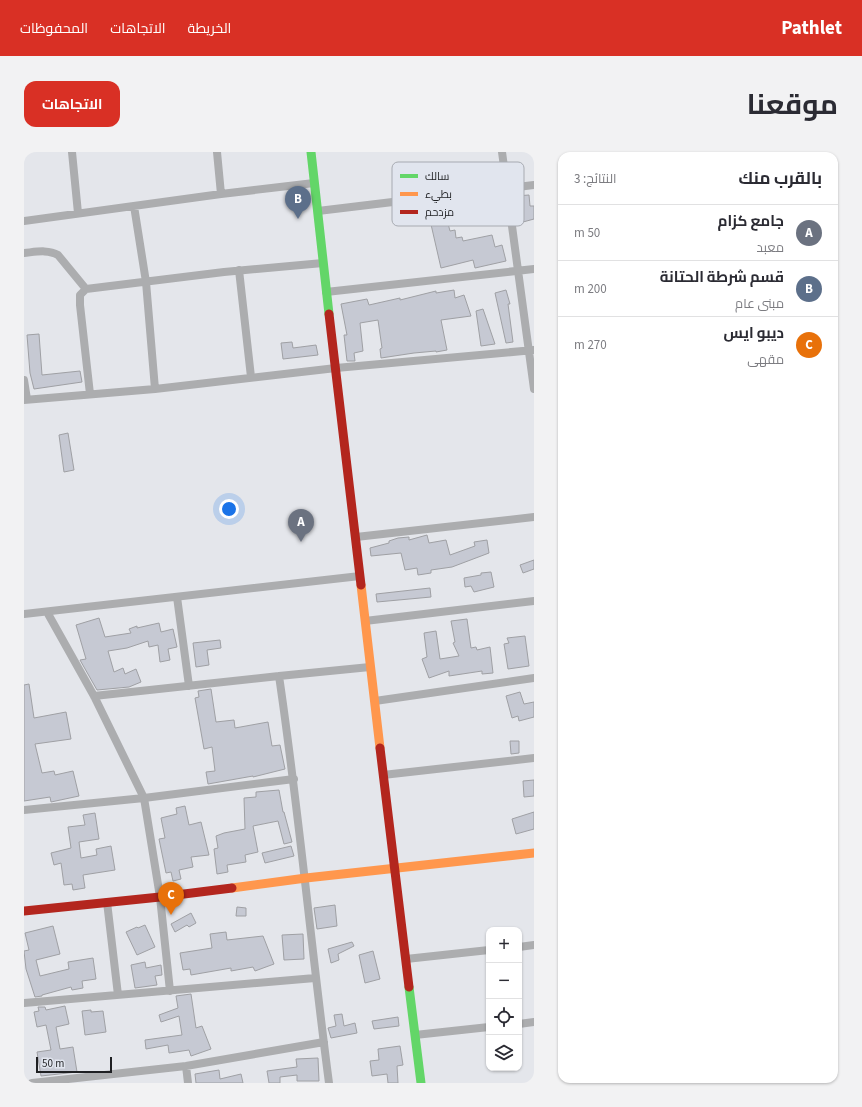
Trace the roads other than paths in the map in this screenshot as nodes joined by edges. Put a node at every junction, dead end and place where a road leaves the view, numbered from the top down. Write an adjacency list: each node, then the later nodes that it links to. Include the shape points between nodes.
1 (72, 152): 13 (street)
2 (217, 152): 9 (street)
3 (311, 152): 6 (street)
4 (502, 152): 5 (street)
5 (503, 162)
6 (314, 183): 9 (street); 12 (street)
7 (534, 185): 8 (street)
8 (524, 186)
9 (221, 194): 11 (street)
10 (392, 202): 12 (street)
11 (134, 206): 13 (street); 21 (street)
12 (318, 211): 17 (street)
13 (78, 213): 14 (street)
14 (24, 221)
15 (512, 226): 20 (street)
16 (24, 253): 22 (street, via 53,252)
17 (323, 263): 19 (street); 23 (street)
18 (534, 268): 20 (street)
19 (239, 270): 21 (street); 26 (street)
20 (518, 271): 23 (street); 24 (street)
21 (146, 282): 22 (street); 28 (street)
22 (86, 289): 30 (street, via 80,295 80,305)
23 (326, 292): 25 (street)
24 (531, 351): 25 (street); 29 (street)
25 (336, 368): 26 (street); 33 (street)
26 (251, 377): 28 (street)
27 (24, 380): 31 (street)
28 (155, 389): 30 (street)
29 (534, 389)
30 (90, 394): 31 (street)
31 (25, 400)
32 (534, 517): 33 (street)
33 (356, 537): 34 (street)
34 (360, 576): 35 (street); 39 (street)
35 (177, 597): 37 (street); 43 (street)
36 (534, 601): 39 (street)
37 (46, 612): 38 (street); 44 (street)
38 (24, 614)
39 (366, 621): 40 (street)
40 (370, 667): 41 (street); 45 (street)
41 (279, 676): 43 (street); 48 (street)
42 (534, 678): 45 (street)
43 (189, 686): 44 (street)
44 (94, 696): 49 (street)
45 (375, 701): 47 (street)
46 (534, 758): 47 (street)
47 (383, 775): 52 (street)
48 (294, 779): 49 (street); 53 (street)
49 (144, 798): 50 (street); 54 (street)
50 (24, 810)
51 (534, 853): 52 (street)
52 (395, 868): 53 (street); 60 (street)
53 (306, 878): 54 (street); 61 (street)
54 (160, 897): 55 (street); 62 (street)
55 (107, 902): 56 (street); 63 (street)
56 (24, 911)
57 (534, 945): 58 (street)
58 (522, 947)
59 (486, 950): 60 (street)
60 (406, 959): 68 (street)
61 (316, 978): 62 (street); 69 (street)
62 (170, 991): 63 (street)
63 (118, 995): 64 (street)
64 (24, 1002)
65 (534, 1022): 66 (street)
66 (522, 1024)
67 (486, 1027): 68 (street)
68 (415, 1035): 76 (street)
69 (324, 1042): 70 (street); 75 (street)
70 (186, 1066): 71 (street); 74 (street)
71 (123, 1074): 72 (street); 73 (street)
72 (32, 1083)
73 (124, 1083)
74 (188, 1083)
75 (330, 1083)
76 (421, 1083)

